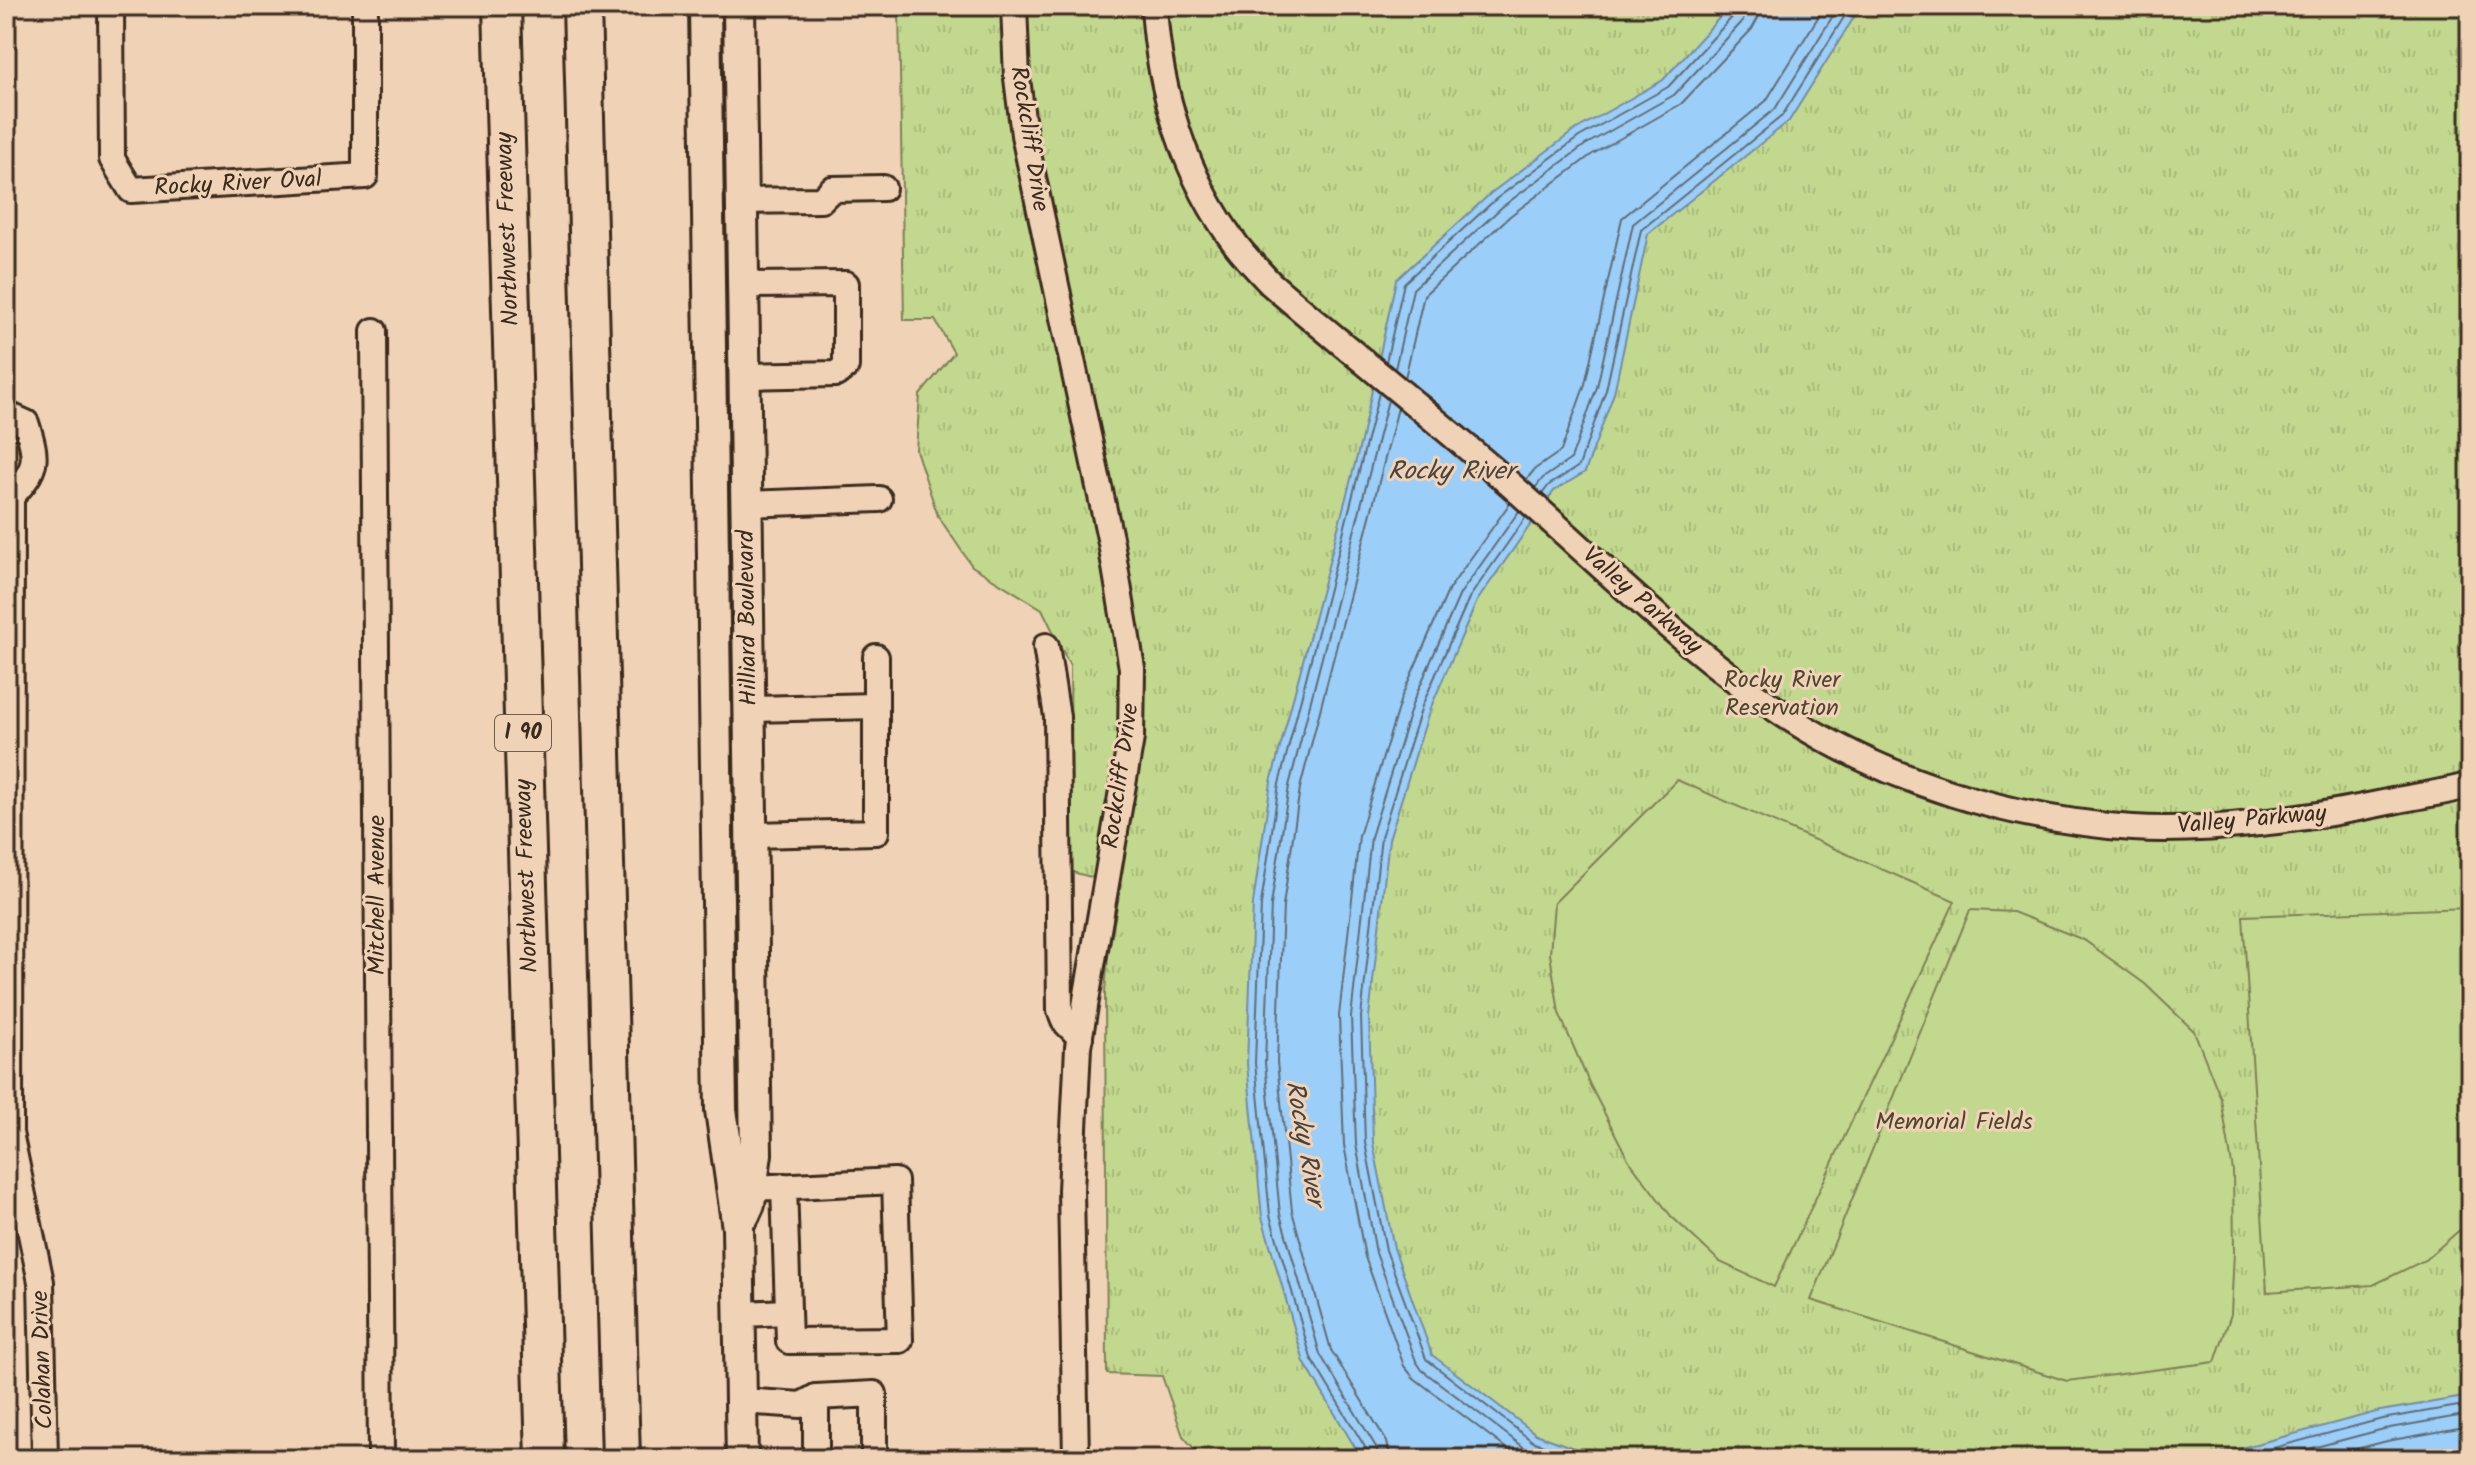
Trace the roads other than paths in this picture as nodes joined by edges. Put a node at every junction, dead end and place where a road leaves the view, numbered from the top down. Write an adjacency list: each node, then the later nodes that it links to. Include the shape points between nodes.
1 (111, 6): 2 (street, Rocky River Oval, via 112,159 131,190 365,176)
2 (365, 6)
3 (502, 6): 35 (highway, Northwest Freeway / I 90)
4 (582, 6): 30 (highway)
5 (705, 6): 27 (main road, Hilliard Boulevard, via 721,1110)
6 (739, 6): 10 (main road, Hilliard Boulevard)
7 (1014, 6): 24 (street, Rockcliff Drive, via 1024,135 1111,543 1132,668 1131,738)
8 (1154, 6): 22 (street, Valley Parkway, via 1165,89 1179,138 1204,195 1237,247 1270,283 1608,573 1786,716 1893,771 1987,803 2076,822 2208,827 2351,810)
9 (883, 188): 10 (street, via 832,189 821,200)
10 (742, 201): 11 (main road, Hilliard Boulevard)
11 (743, 285): 13 (main road, Hilliard Boulevard); 13 (street, via 858,284 846,366 836,374)
12 (374, 331): 34 (street, Mitchell Avenue)
13 (745, 376): 17 (main road, Hilliard Boulevard)
14 (6, 414): 15 (street, Colahan Drive, via 26,423 36,452 29,477)
15 (8, 494): 33 (street, Colahan Drive, via 10,1133 41,1282)
16 (879, 499): 17 (street)
17 (746, 504): 21 (main road, Hilliard Boulevard)
18 (1046, 646): 24 (street, via 1057,717 1060,1010)
19 (876, 657): 20 (street)
20 (876, 706): 21 (street); 23 (street, via 876,832)
21 (749, 709): 23 (main road, Hilliard Boulevard)
22 (2470, 785)
23 (751, 835): 26 (main road, Hilliard Boulevard, via 756,1154)
24 (1080, 1037): 41 (street, Rockcliff Drive, via 1071,1190)
25 (784, 1186): 26 (street); 28 (street); 28 (street, via 895,1181 900,1340 789,1341)
26 (751, 1188): 27 (main road, Hilliard Boulevard)
27 (738, 1228): 29 (main road, Hilliard Boulevard)
28 (788, 1312): 29 (street)
29 (741, 1314): 32 (main road, Hilliard Boulevard)
30 (620, 1393): 36 (highway); 37 (highway)
31 (816, 1397): 32 (street, via 801,1405); 39 (street); 40 (street, via 874,1394)
32 (742, 1401): 38 (main road, Hilliard Boulevard)
33 (45, 1459)
34 (381, 1459)
35 (545, 1459)
36 (621, 1459)
37 (629, 1459)
38 (742, 1459)
39 (816, 1459)
40 (874, 1459)
41 (1076, 1459)

